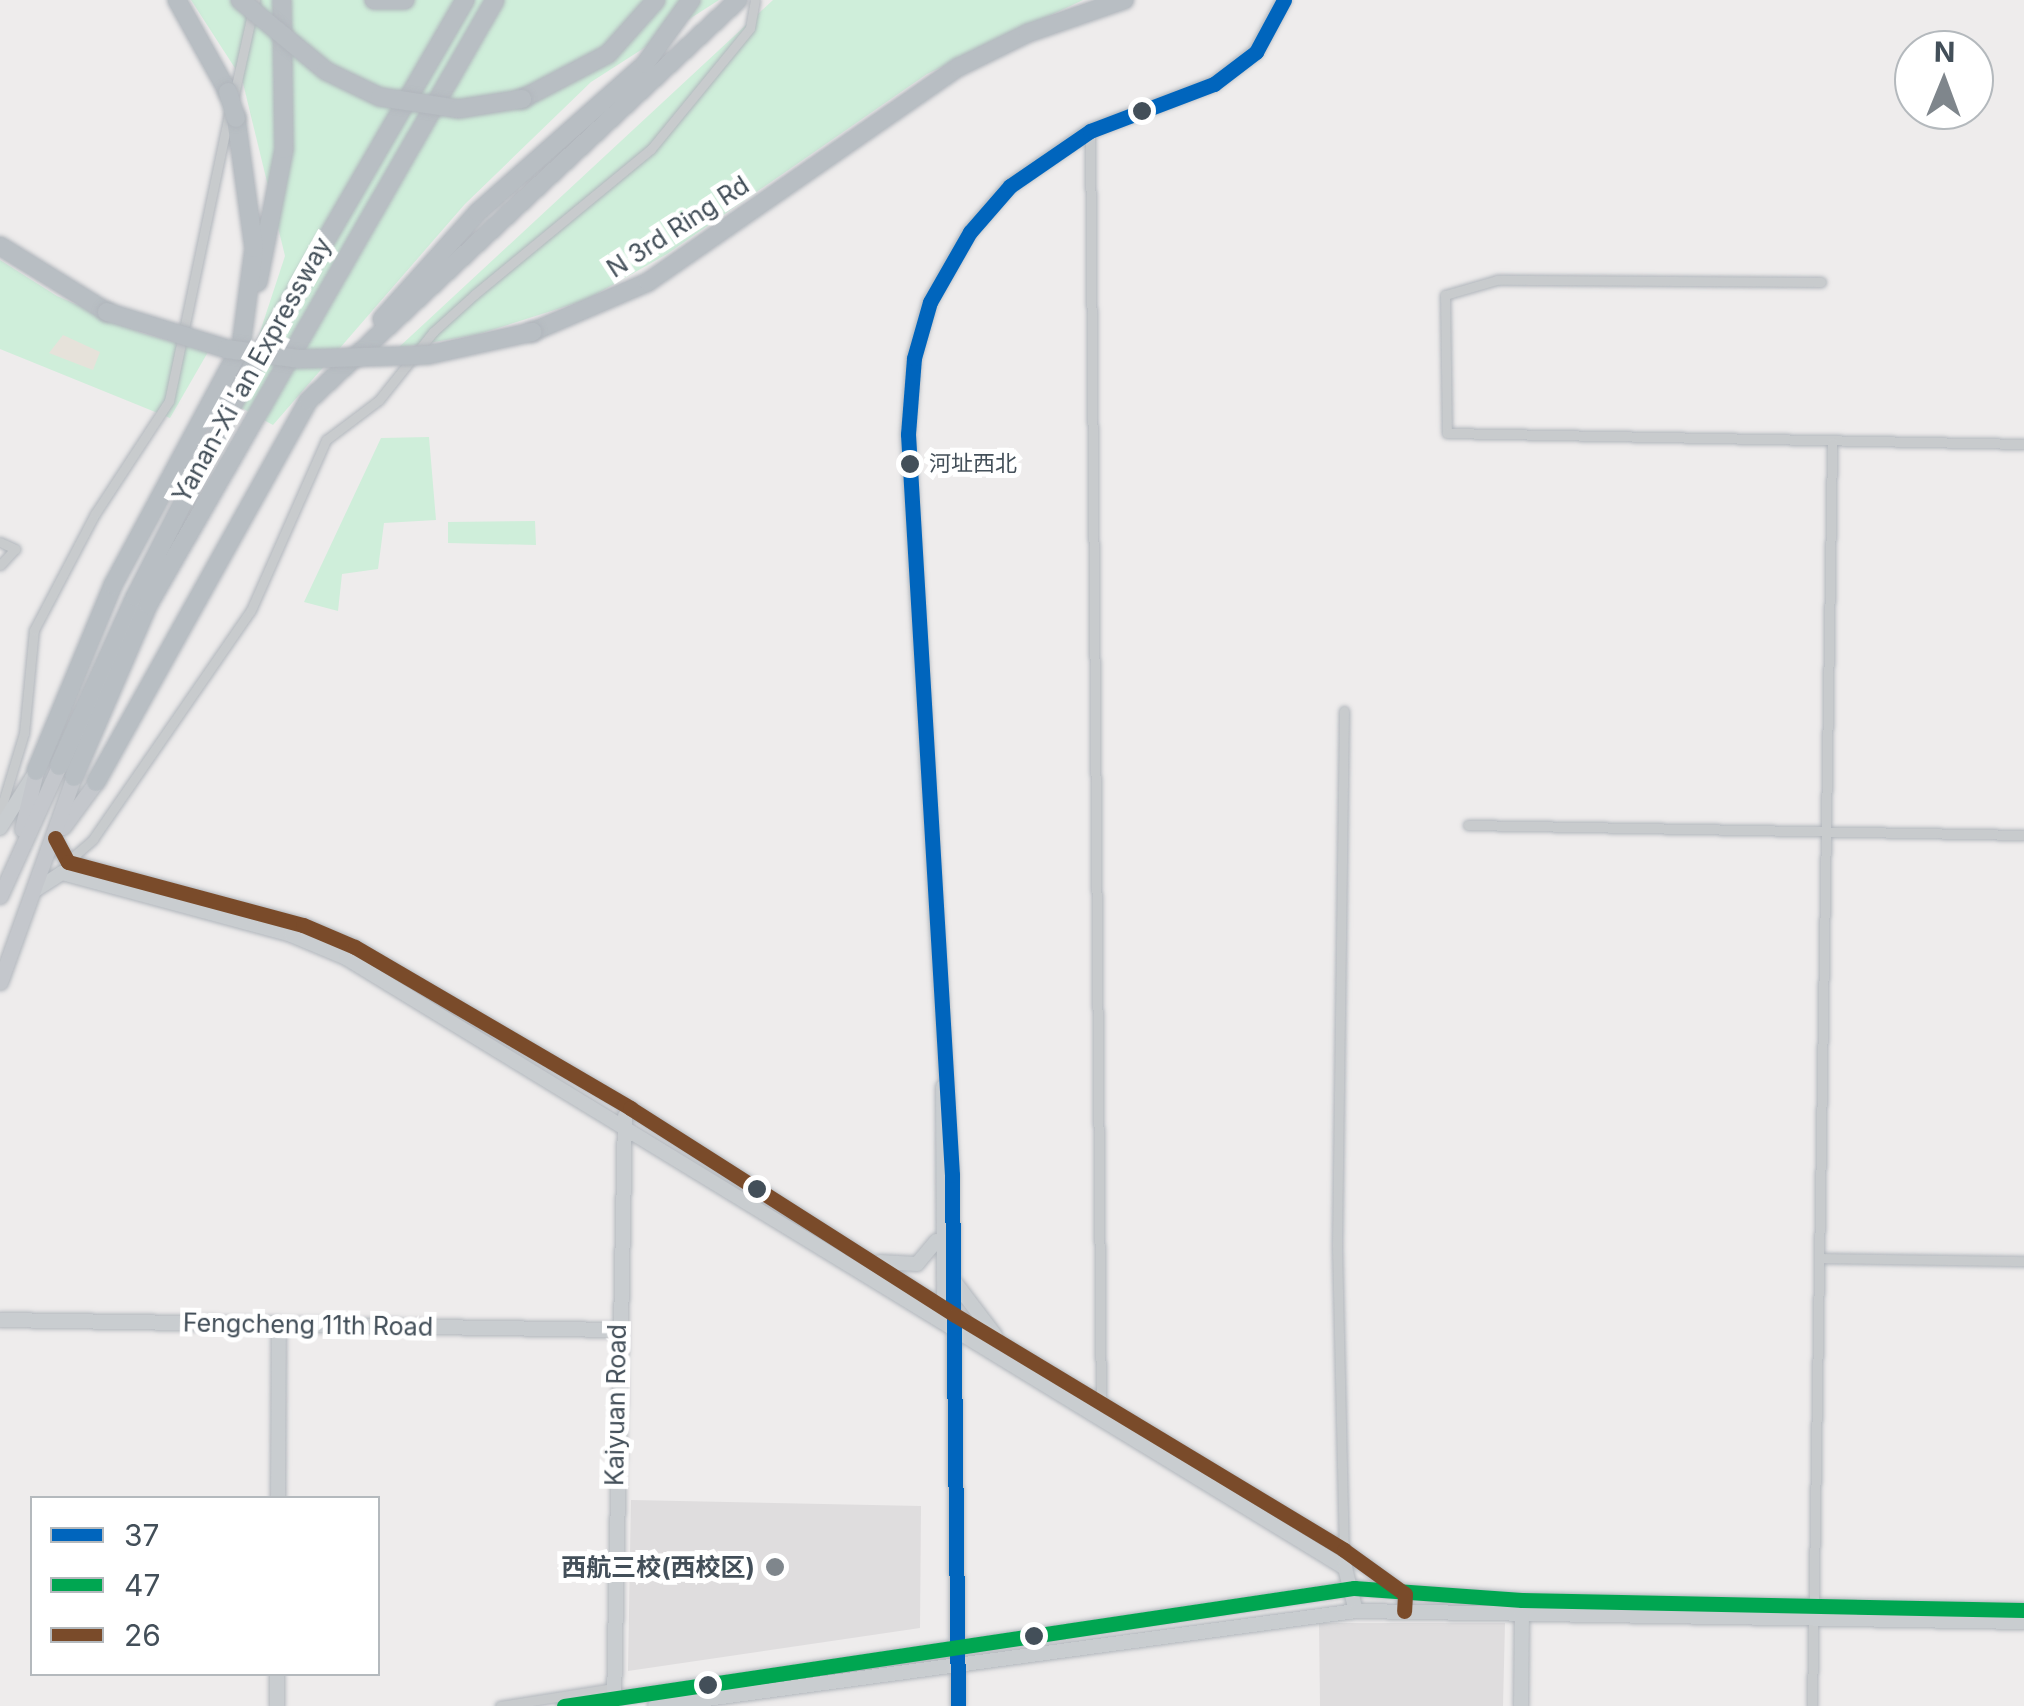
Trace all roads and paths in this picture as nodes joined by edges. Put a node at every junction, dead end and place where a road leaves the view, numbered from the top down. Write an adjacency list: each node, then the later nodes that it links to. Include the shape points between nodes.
1 (176, 0): 18 (highway, bridge, via 236,118 251,191)
2 (240, 0): 9 (highway, bridge, via 326,71 380,97 458,110 522,100 608,54)
3 (255, 0): 28 (street, via 169,401 95,514 34,630 24,734)
4 (282, 0): 18 (highway, via 284,149 267,258)
5 (374, 0): 6 (highway)
6 (405, 0)
7 (465, 0): 26 (highway, Yanan-Xi 'an Expressway, via 250,372 135,597)
8 (495, 0): 26 (highway, Yanan-Xi 'an Expressway, via 148,606)
9 (656, 0)
10 (691, 0): 19 (highway, via 644,64 478,212)
11 (738, 0): 19 (highway)
12 (754, 0): 35 (street, via 750,28 651,149 433,332 379,400 326,440 252,610 92,839)
13 (1124, 0): 16 (highway, N 3rd Ring Rd, bridge, via 1028,33 959,67 648,282 532,332 428,355 300,359 227,349 107,312)
14 (1284, 0): 15 (street, via 1256,52 1214,84)
15 (1090, 131): 40 (street, via 1010,186 970,232 930,302 914,358 908,434); 53 (street)
16 (0, 246)
17 (1821, 282): 20 (street, via 1497,280 1445,295 1447,432)
18 (250, 305): 25 (highway, via 241,346 113,585)
19 (308, 401): 27 (highway)
20 (1832, 442): 21 (street); 31 (street)
21 (2024, 444)
22 (0, 542): 23 (street, via 15,549)
23 (0, 565)
24 (1344, 711): 55 (street, via 1337,1246)
25 (36, 771): 30 (street); 34 (main road)
26 (67, 771): 33 (main road); 34 (main road)
27 (96, 782): 33 (main road)
28 (0, 812)
29 (1468, 826): 31 (street)
30 (0, 828)
31 (1827, 832): 32 (street); 44 (street)
32 (2024, 835)
33 (55, 838): 35 (street); 37 (main road)
34 (15, 857): 38 (main road)
35 (68, 862): 36 (street); 41 (street, via 303,925 355,946)
36 (50, 877): 37 (street); 42 (street, via 62,874 157,897 346,958)
37 (33, 892): 39 (main road)
38 (0, 896)
39 (0, 982)
40 (945, 1071): 43 (street, via 938,1112); 47 (street)
41 (625, 1105): 42 (street, Kaiyuan Road); 45 (street)
42 (625, 1123): 48 (street); 51 (street, Kaiyuan Road)
43 (940, 1232): 45 (street, via 931,1255 917,1264); 48 (street)
44 (1822, 1258): 46 (street); 63 (street)
45 (870, 1260): 48 (street)
46 (2024, 1262)
47 (954, 1281): 48 (street); 52 (street)
48 (950, 1316): 52 (street); 53 (street); 65 (street)
49 (0, 1320): 50 (street, Fengcheng 11th Road)
50 (279, 1324): 51 (street, Fengcheng 11th Road); 54 (street)
51 (616, 1330): 67 (street, Kaiyuan Road)
52 (998, 1340): 53 (street)
53 (1102, 1407): 55 (street); 56 (street)
54 (278, 1496)
55 (1344, 1550): 56 (street); 58 (street)
56 (1344, 1568): 57 (street)
57 (1354, 1588): 58 (street); 61 (street); 65 (street)
58 (1405, 1594): 59 (street); 62 (street)
59 (1522, 1606): 62 (street); 63 (street); 73 (street)
60 (2024, 1610): 63 (street)
61 (1356, 1611): 62 (street); 65 (street)
62 (1404, 1611)
63 (1813, 1612): 64 (street); 74 (street)
64 (2024, 1622)
65 (956, 1658): 67 (street); 71 (street); 72 (street)
66 (277, 1676): 68 (street)
67 (614, 1697): 69 (street); 70 (street)
68 (277, 1706)
69 (500, 1706)
70 (564, 1706)
71 (655, 1706)
72 (958, 1706)
73 (1521, 1706)
74 (1812, 1706)

